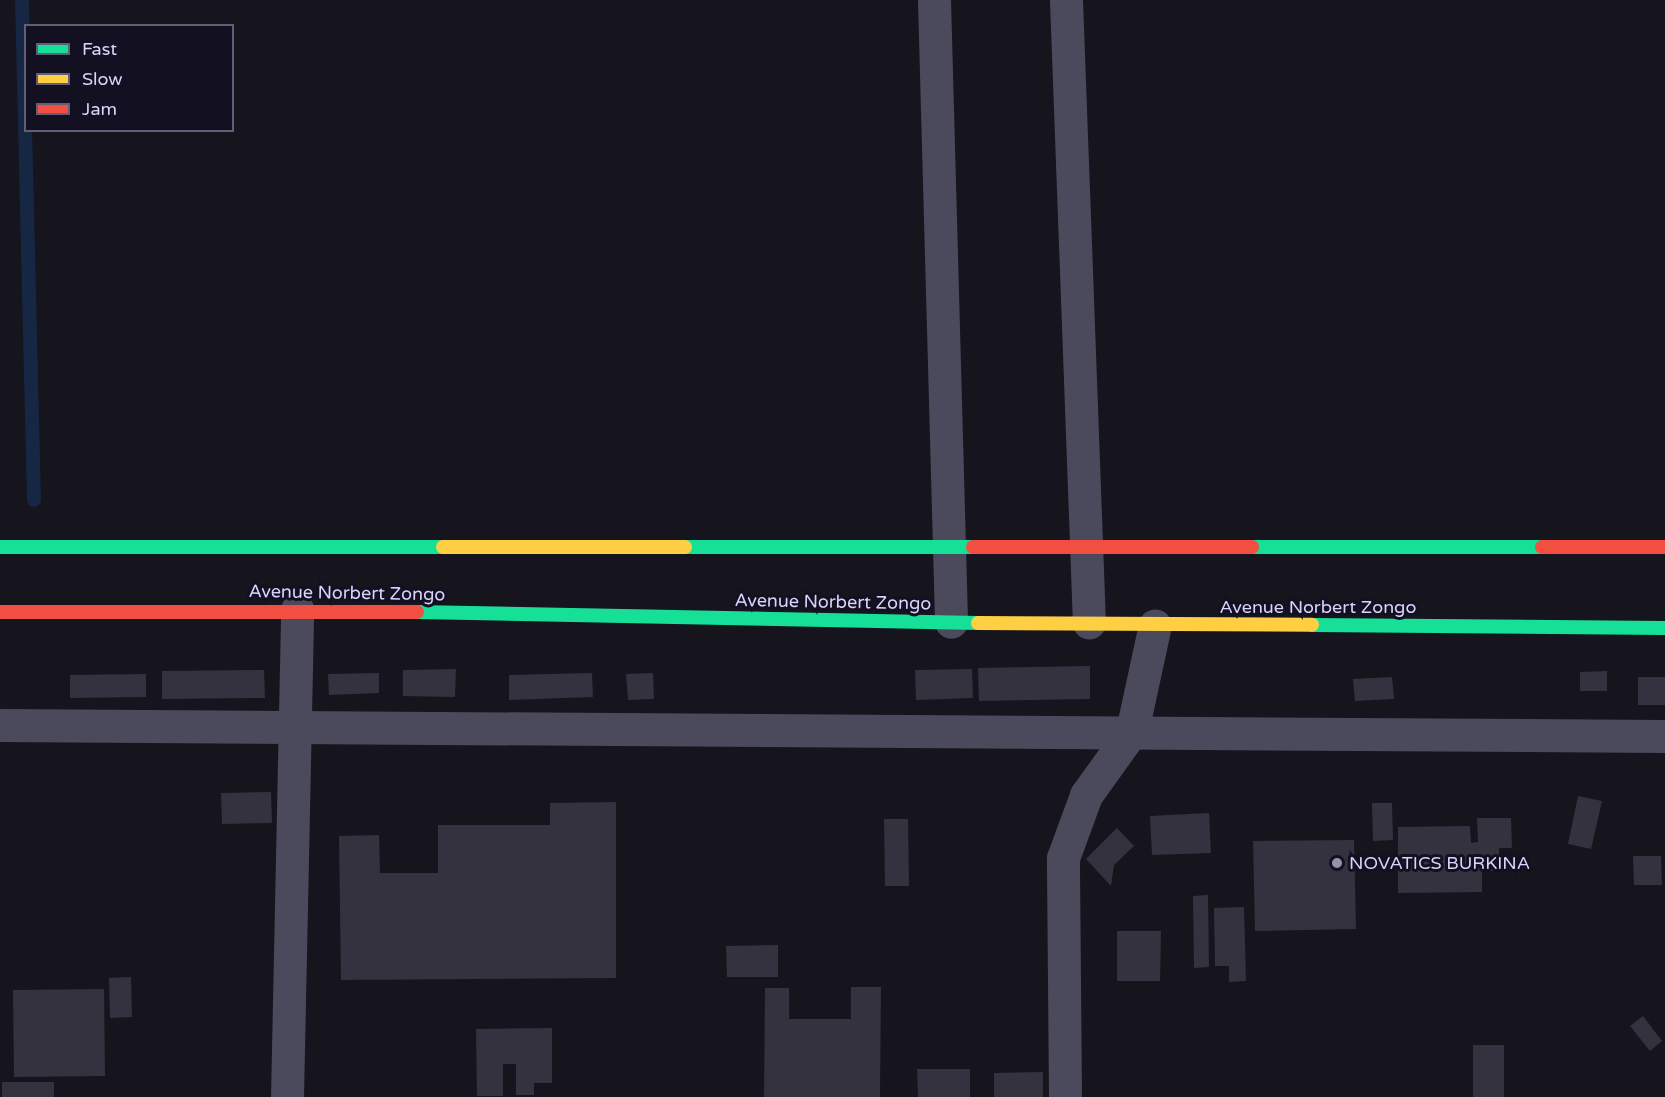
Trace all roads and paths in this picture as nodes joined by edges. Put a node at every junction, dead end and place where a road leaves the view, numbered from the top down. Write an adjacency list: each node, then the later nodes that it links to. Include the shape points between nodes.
1 (934, 0): 6 (street)
2 (1066, 0): 3 (street)
3 (1084, 545): 5 (main road); 6 (main road); 10 (street)
4 (0, 547): 6 (main road)
5 (1665, 547)
6 (949, 549): 9 (street)
7 (297, 609): 8 (main road, Avenue Norbert Zongo); 9 (main road, Avenue Norbert Zongo); 14 (street)
8 (0, 612)
9 (951, 622): 10 (main road, Avenue Norbert Zongo)
10 (1089, 623): 11 (main road, Avenue Norbert Zongo)
11 (1155, 625): 12 (main road, Avenue Norbert Zongo); 15 (street)
12 (1665, 628)
13 (0, 725): 14 (street)
14 (296, 728): 15 (street); 17 (street)
15 (1132, 731): 16 (street); 18 (street, via 1086,795 1063,858)
16 (1665, 735)
17 (287, 1097)
18 (1065, 1097)

